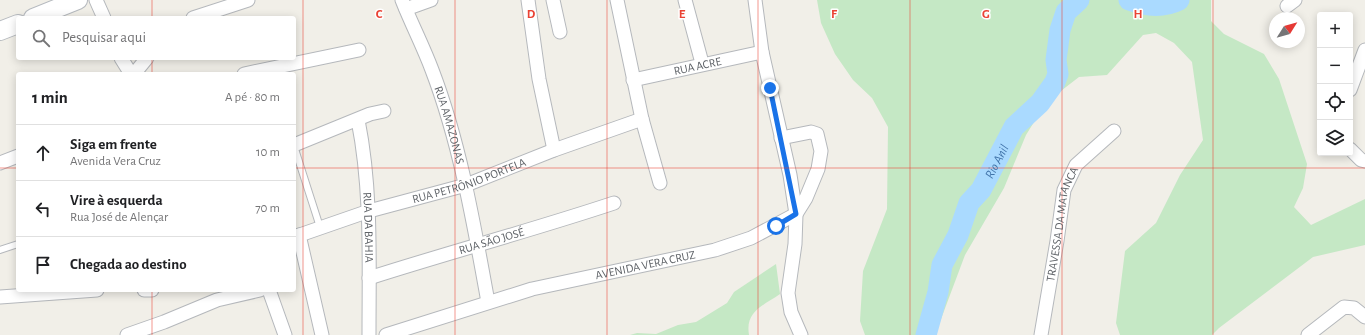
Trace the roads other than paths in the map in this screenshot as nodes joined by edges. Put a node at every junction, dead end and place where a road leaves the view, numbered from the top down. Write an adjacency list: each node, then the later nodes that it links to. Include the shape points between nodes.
1 (78, 0): 11 (street)
2 (96, 0): 12 (street)
3 (248, 0): 13 (street)
4 (431, 0): 10 (street)
5 (528, 0): 35 (street, via 539,79)
6 (553, 0): 16 (street)
7 (617, 0): 27 (street)
8 (685, 0): 22 (street)
9 (755, 0): 19 (street)
10 (404, 5): 42 (street, RUA AMAZONAS, via 432,70)
11 (37, 16)
12 (103, 16)
13 (199, 16)
14 (16, 25): 15 (street)
15 (0, 31)
16 (560, 32)
17 (359, 50): 25 (street)
18 (1365, 50): 26 (street)
19 (762, 52): 22 (street, RUA ACRE); 33 (street)
20 (122, 60): 23 (street)
21 (145, 60): 24 (street)
22 (702, 64): 27 (street, RUA ACRE)
23 (130, 72)
24 (136, 72)
25 (254, 72)
26 (1361, 76): 28 (street)
27 (633, 80): 31 (street)
28 (1353, 86)
29 (384, 111): 30 (street)
30 (358, 120): 34 (street); 44 (street, RUA DA BAHIA, via 363,144)
31 (643, 125): 35 (street, RUA PETRÔNIO PORTELA); 41 (street)
32 (1114, 131): 64 (street, TRAVESSA DA MATANCA, via 1076,165 1064,190)
33 (781, 138): 45 (street); 45 (street, via 811,132 819,138 821,151 813,186)
34 (296, 145)
35 (554, 150): 42 (street, RUA PETRÔNIO PORTELA)
36 (296, 152): 46 (lane)
37 (1353, 152): 39 (street)
38 (16, 157): 40 (street)
39 (1365, 161)
40 (0, 163)
41 (660, 183)
42 (466, 185): 44 (street, RUA PETRÔNIO PORTELA); 49 (street, RUA AMAZONAS)
43 (614, 203): 49 (street, RUA SÃO JOSÉ)
44 (369, 211): 46 (street, RUA PETRÔNIO PORTELA); 51 (street, RUA DA BAHIA)
45 (796, 214): 56 (street, AVENIDA VERA CRUZ, via 733,245 532,289); 63 (street, via 796,244 788,293 791,312)
46 (320, 227): 47 (street, RUA PETRÔNIO PORTELA)
47 (297, 236): 60 (street)
48 (16, 245): 50 (lane)
49 (478, 246): 51 (street, RUA SÃO JOSÉ); 56 (street, RUA AMAZONAS)
50 (0, 250)
51 (369, 278): 61 (street, RUA DA BAHIA)
52 (69, 292): 55 (street)
53 (252, 292): 58 (street, via 218,300)
54 (270, 292): 59 (street)
55 (0, 297)
56 (488, 302): 62 (street, AVENIDA VERA CRUZ)
57 (1365, 317): 65 (street, via 1354,308 1344,307)
58 (127, 335)
59 (285, 335)
60 (322, 335)
61 (369, 335)
62 (386, 335)
63 (801, 335)
64 (1041, 335)
65 (1308, 335)

